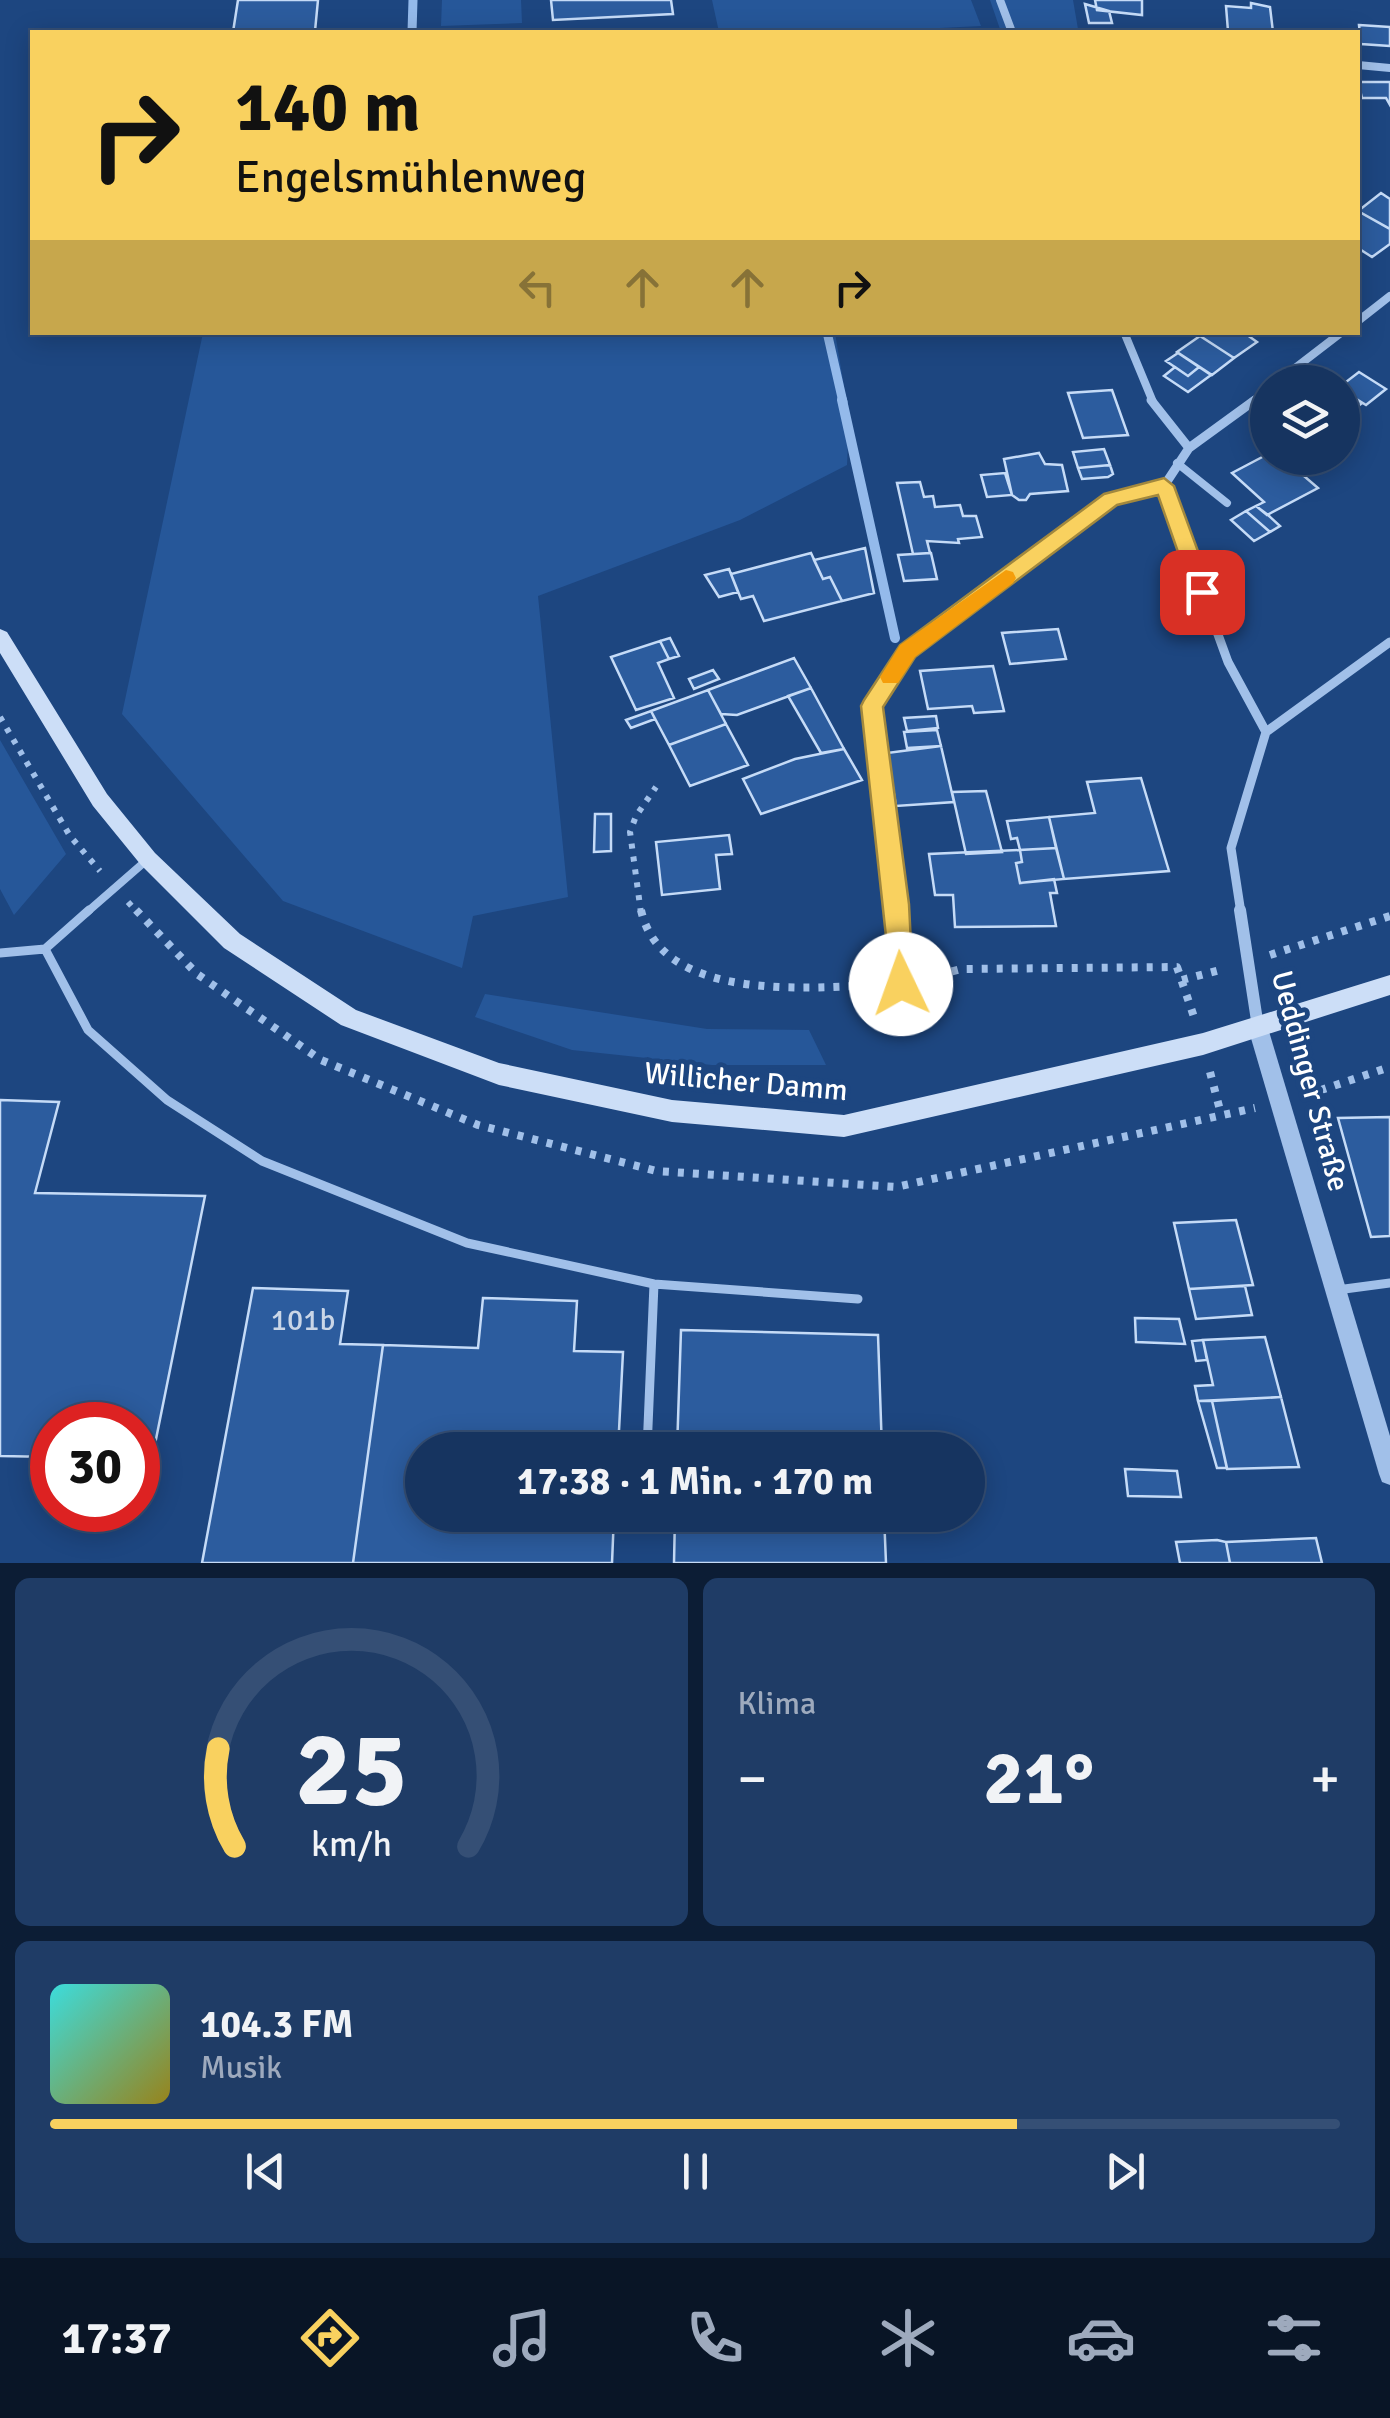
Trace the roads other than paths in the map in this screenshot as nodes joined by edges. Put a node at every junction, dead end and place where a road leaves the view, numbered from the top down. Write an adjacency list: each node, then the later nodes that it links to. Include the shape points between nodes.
1 (1000, 0): 2 (street)
2 (1011, 30)
3 (1360, 65): 4 (street)
4 (1390, 68)
5 (1390, 296): 6 (street)
6 (1360, 319)
7 (1125, 335): 11 (street, via 1149,398)
8 (1338, 335): 9 (street)
9 (1299, 365)
10 (1250, 403): 11 (street)
11 (1189, 448): 12 (street)
12 (1177, 463): 13 (street); 14 (lane)
13 (1164, 486): 17 (street, via 1228,662); 21 (street, via 1111,500 907,651 872,706)
14 (1227, 502)
15 (0, 638): 18 (main road, Willicher Damm, via 100,800)
16 (1390, 642): 17 (street)
17 (1266, 732): 23 (street, Ueddinger Straße, via 1232,848)
18 (148, 859): 19 (lane); 23 (main road, Willicher Damm, via 232,940 349,1018 499,1074 672,1111 844,1126)
19 (45, 949): 20 (lane); 25 (lane, via 88,1030 167,1100 262,1160 467,1243)
20 (0, 952)
21 (901, 984)
22 (1390, 986): 23 (main road, Willicher Damm)
23 (1258, 1028): 26 (street, Ueddinger Straße)
24 (1390, 1283): 26 (lane)
25 (654, 1284): 27 (lane); 28 (lane)
26 (1337, 1290): 29 (street, Ueddinger Straße)
27 (858, 1299)
28 (648, 1432)
29 (1390, 1474)

